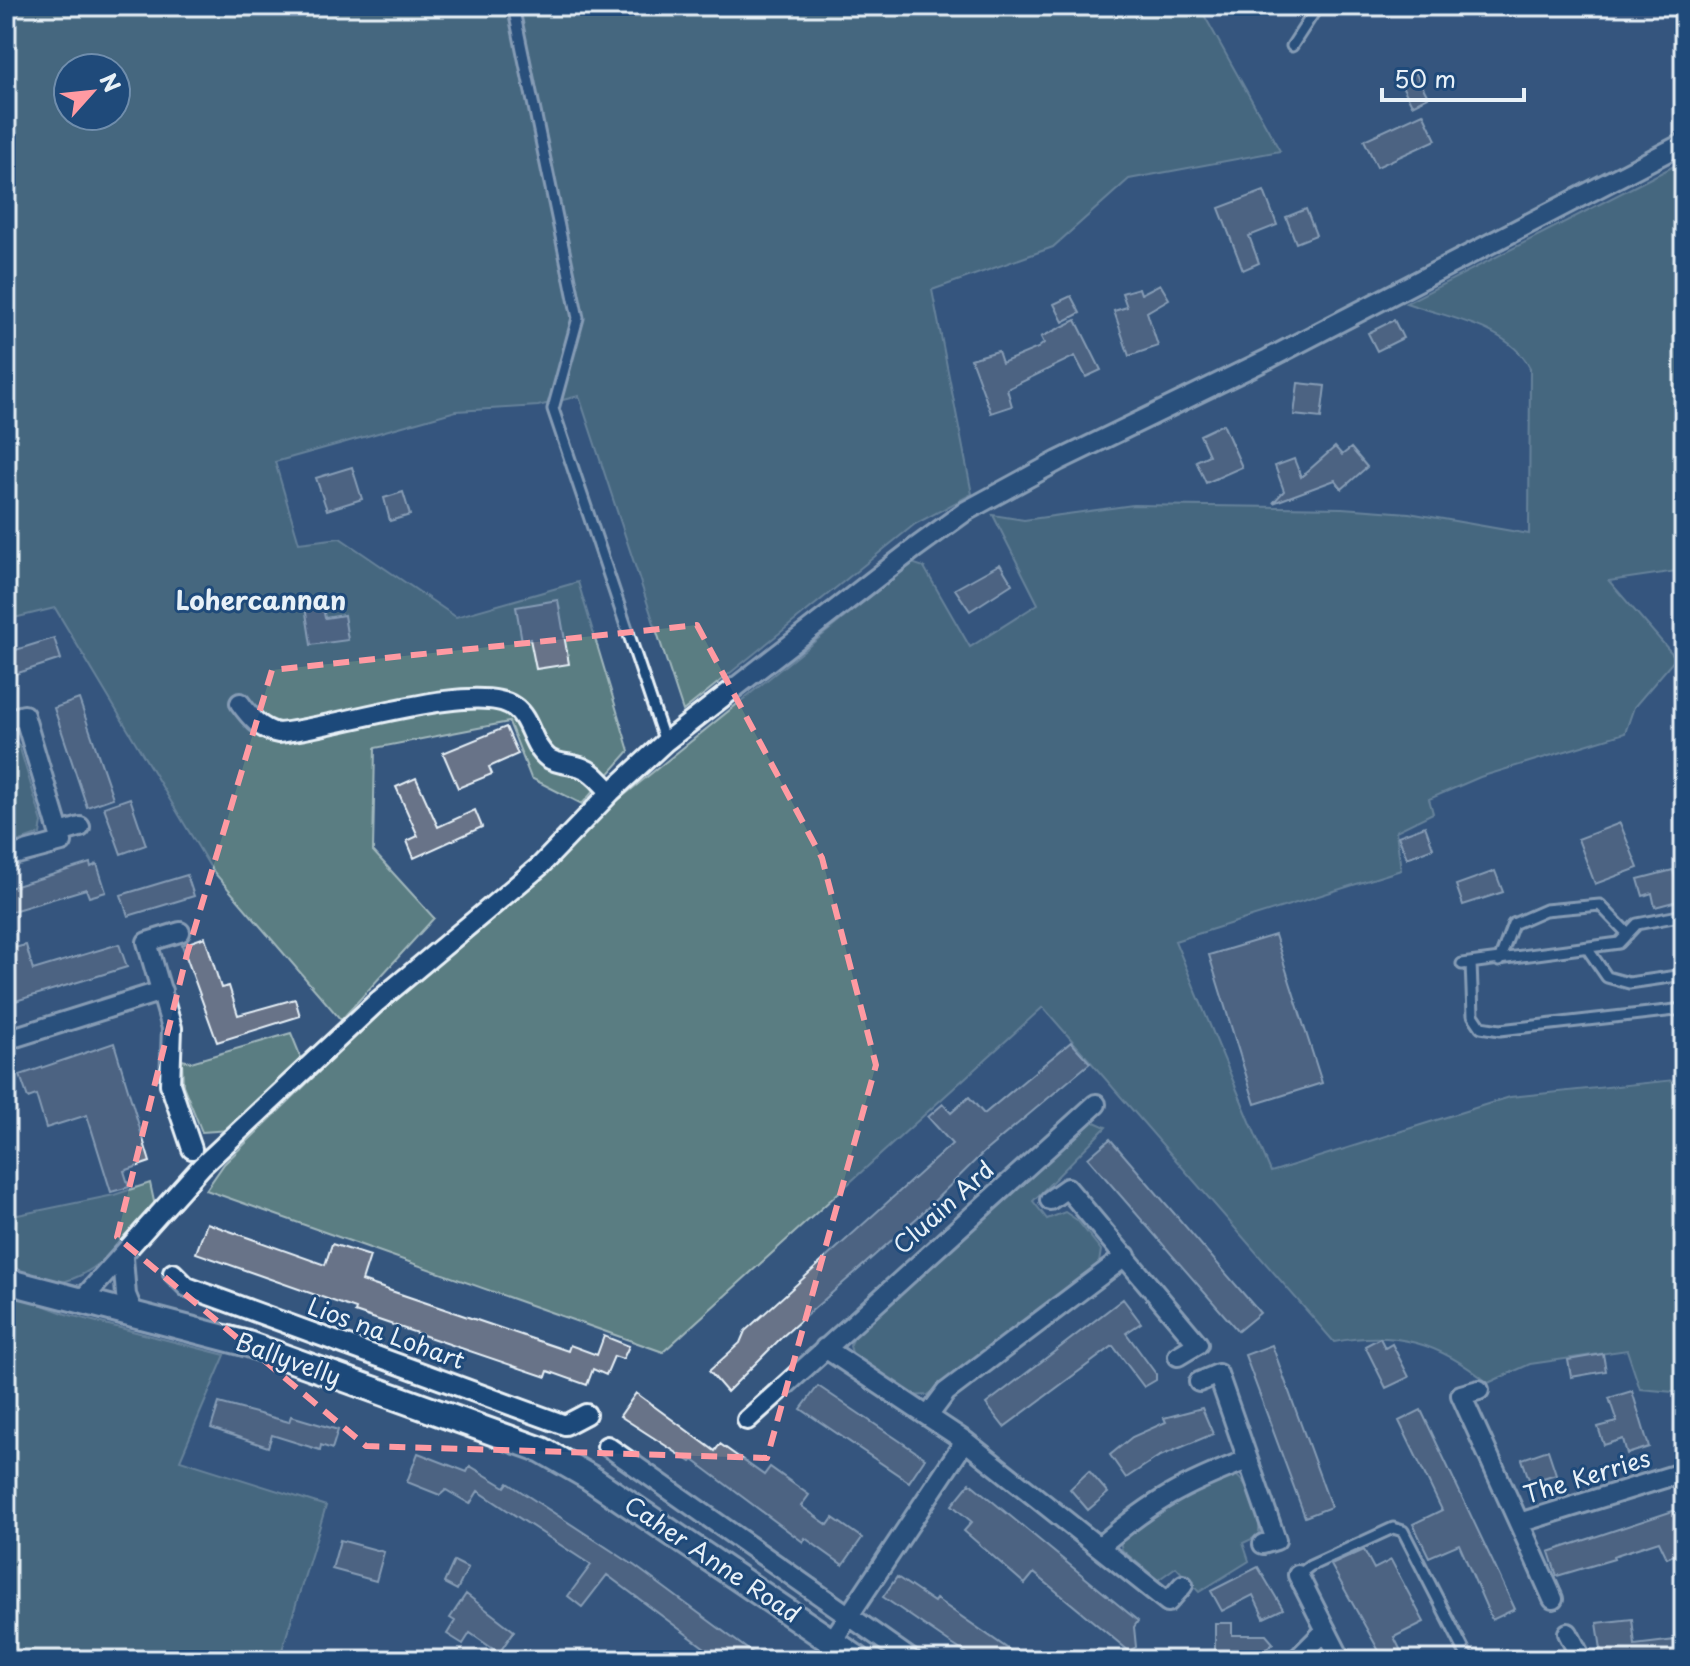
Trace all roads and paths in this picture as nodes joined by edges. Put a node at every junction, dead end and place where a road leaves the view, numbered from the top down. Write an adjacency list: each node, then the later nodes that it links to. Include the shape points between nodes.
1 (513, 6): 7 (lane, via 578,318 553,409)
2 (1318, 6): 3 (lane)
3 (1292, 46)
4 (1684, 143): 7 (street, via 966,511)
5 (240, 703): 8 (street, via 269,732 278,733 422,704 494,698 520,713 544,755 587,769)
6 (6, 720): 10 (street, via 24,715)
7 (665, 742): 8 (street)
8 (611, 792): 25 (street, via 540,866 377,1002 223,1147)
9 (80, 827): 10 (street)
10 (60, 833): 11 (street, via 62,842)
11 (6, 857)
12 (1684, 915): 14 (lane, via 1637,924)
13 (180, 932): 18 (street, via 147,942)
14 (1628, 934): 15 (lane, via 1619,943); 16 (lane, via 1600,905 1545,910 1513,924)
15 (1587, 948): 16 (lane); 17 (lane, via 1607,977 1629,983)
16 (1499, 961): 19 (lane, via 1467,963 1473,1015 1481,1027 1500,1030)
17 (1684, 975)
18 (162, 991): 20 (street); 22 (street, via 172,1028 170,1084)
19 (1684, 1009)
20 (6, 1040)
21 (1096, 1104): 30 (street, Cluain Ard)
22 (192, 1149)
23 (1050, 1200): 24 (street, via 1067,1188)
24 (1126, 1256): 31 (street, via 1198,1344); 37 (street, via 946,1392)
25 (123, 1258): 28 (street); 29 (street)
26 (173, 1273): 32 (street, Lios na Lohart, via 187,1287)
27 (6, 1281): 28 (street, Ballyvelly)
28 (80, 1302): 29 (street, Ballyvelly)
29 (133, 1312): 35 (street, Ballyvelly, via 248,1344)
30 (825, 1348): 37 (street); 38 (street, Cluain Ard)
31 (1178, 1356)
32 (385, 1359): 35 (street); 36 (street, Lios na Lohart, via 565,1425)
33 (1199, 1382): 41 (street, via 1218,1374)
34 (1479, 1390): 44 (street, The Kerries, via 1461,1395)
35 (374, 1391): 42 (street, Ballyvelly)
36 (586, 1414)
37 (928, 1416): 39 (street)
38 (747, 1420)
39 (965, 1441): 46 (street); 50 (street)
40 (607, 1446): 50 (street)
41 (1247, 1460): 45 (street, via 1276,1540); 46 (street, via 1196,1479 1144,1508)
42 (564, 1461): 53 (street, Caher Anne Road)
43 (1684, 1472): 44 (street, The Kerries)
44 (1519, 1523): 49 (street)
45 (1263, 1544)
46 (1100, 1546): 48 (street, via 1168,1602)
47 (1298, 1575): 51 (street); 57 (lane, via 1393,1528 1403,1531)
48 (1183, 1585)
49 (1553, 1599)
50 (850, 1614): 53 (street); 54 (street)
51 (1326, 1630): 55 (street); 56 (street)
52 (1568, 1633): 58 (street)
53 (842, 1652)
54 (912, 1660)
55 (1296, 1660)
56 (1341, 1660)
57 (1469, 1660)
58 (1582, 1660)

